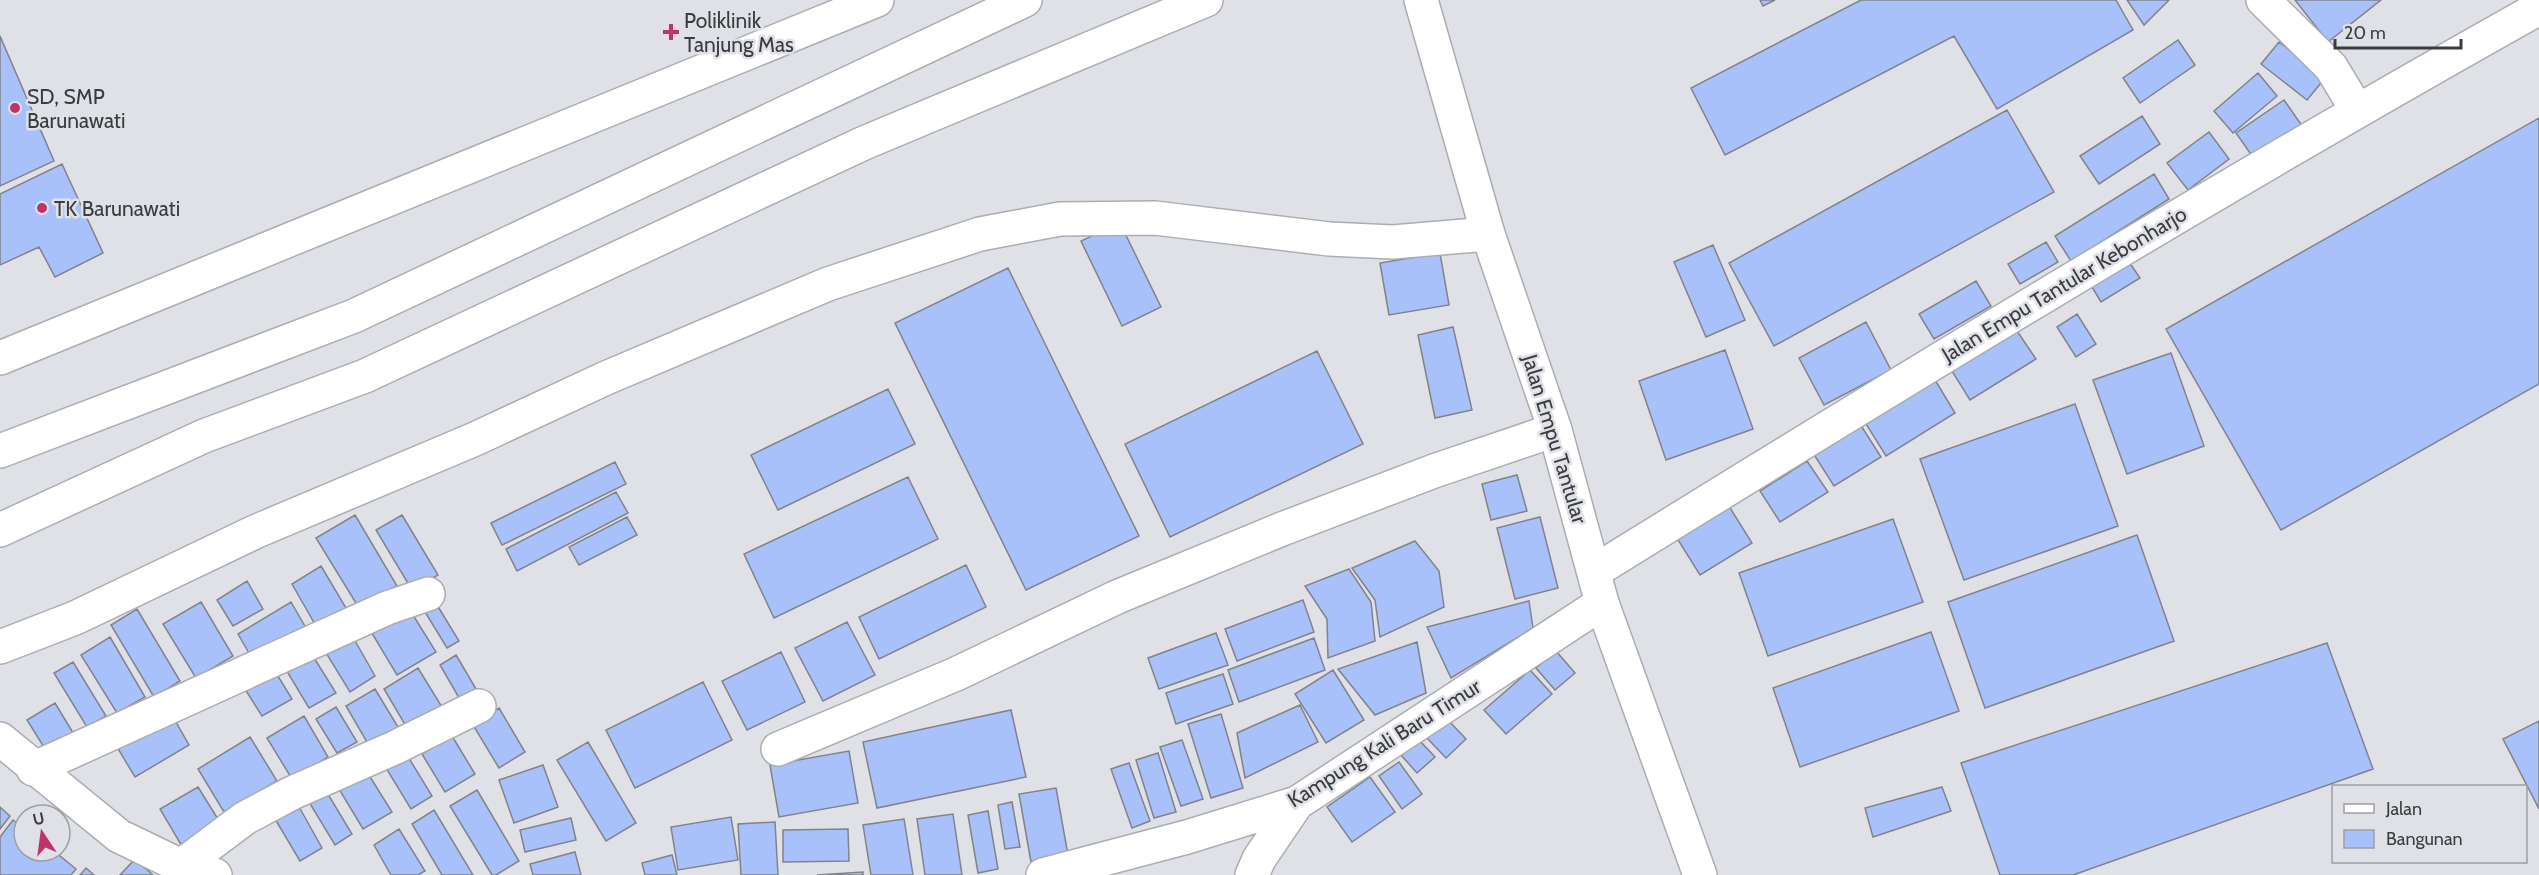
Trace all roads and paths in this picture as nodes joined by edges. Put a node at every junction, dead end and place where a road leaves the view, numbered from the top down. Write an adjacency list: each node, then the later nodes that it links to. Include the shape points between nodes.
1 (877, 0): 9 (main road)
2 (1024, 0): 11 (main road, via 354,315)
3 (1206, 0): 12 (main road, via 864,143 365,376 204,436)
4 (1421, 0): 8 (main road, Jalan Empu Tantular)
5 (2263, 0): 7 (main road, via 2331,67)
6 (2539, 8): 7 (main road, Jalan Empu Tantular Kebonharjo)
7 (2356, 110): 13 (main road, Jalan Empu Tantular Kebonharjo, via 1972,338)
8 (1488, 234): 10 (main road, Jalan Empu Tantular); 16 (main road, via 1393,242 1329,239 1155,218 1060,219 980,234 828,284 257,531 75,618)
9 (0, 358)
10 (1555, 430): 13 (main road, Jalan Empu Tantular); 19 (main road, via 1282,529 1117,597 956,674)
11 (0, 451)
12 (0, 530)
13 (1595, 570): 15 (main road, Jalan Empu Tantular)
14 (428, 594): 20 (main road, via 387,608)
15 (1602, 603): 21 (main road, Kampung Kali Baru Timur); 26 (main road, Jalan Empu Tantular)
16 (0, 647)
17 (479, 706): 22 (main road, via 282,798 245,818)
18 (0, 739): 20 (main road)
19 (778, 749)
20 (33, 769): 22 (main road, via 118,836)
21 (1297, 802): 24 (main road, Kampung Kali Baru Timur, via 1187,837); 25 (main road)
22 (181, 866): 23 (main road)
23 (215, 875)
24 (1043, 875)
25 (1252, 875)
26 (1700, 875)

